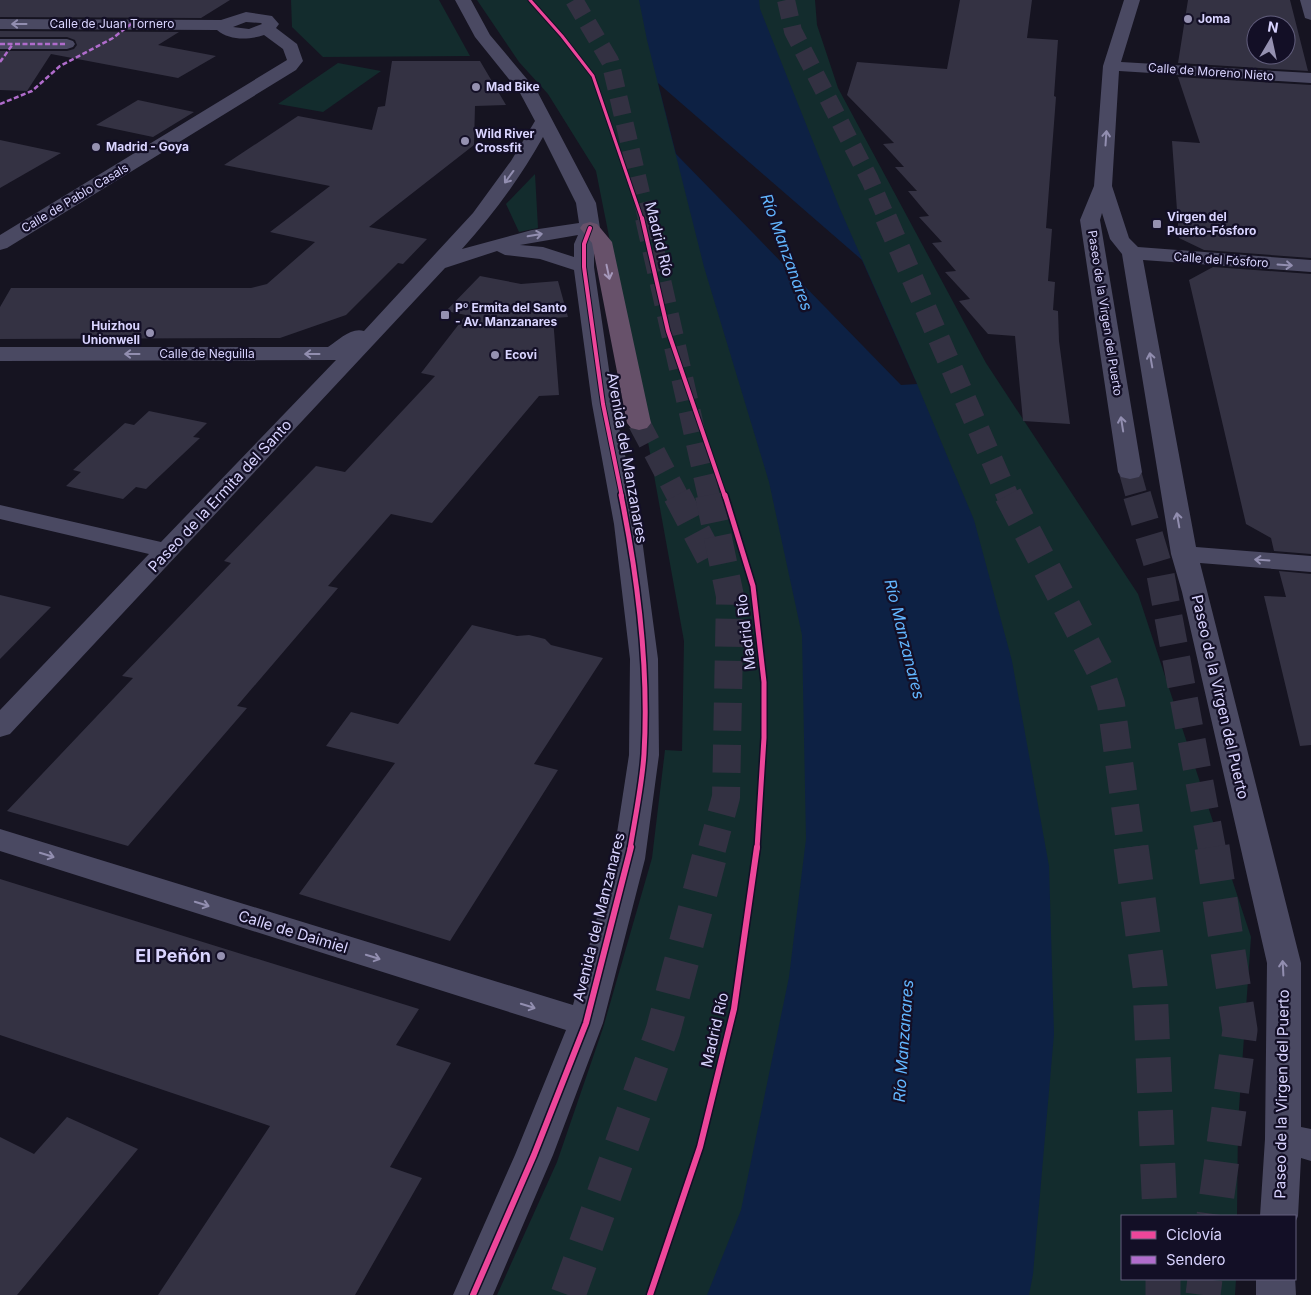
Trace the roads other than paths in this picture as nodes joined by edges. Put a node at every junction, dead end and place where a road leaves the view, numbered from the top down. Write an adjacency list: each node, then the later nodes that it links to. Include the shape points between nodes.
1 (463, 0): 13 (street, via 483,37 528,91)
2 (1132, 0): 11 (street, Paseo de la Virgen del Puerto)
3 (1308, 0): 5 (street)
4 (248, 4): 6 (street, via 229,15)
5 (1311, 15)
6 (229, 23): 7 (street, Calle de Juan Tornero, one-way to 7); 16 (street, Calle de Pablo Casals, via 224,28 232,32 260,31 294,53 295,61)
7 (0, 24)
8 (7, 44): 9 (street); 10 (street)
9 (67, 44)
10 (0, 62)
11 (1111, 66): 12 (street, Calle de Moreno Nieto); 14 (street, Paseo de la Virgen del Puerto, one-way to 11)
12 (1311, 78)
13 (543, 121): 15 (street, via 586,203); 18 (street, Paseo de la Ermita del Santo, one-way to 18, via 520,162 480,217)
14 (1103, 186): 17 (street, Paseo de la Virgen del Puerto, via 1120,240); 24 (street, Paseo de la Virgen del Puerto, one-way to 14, via 1090,220)
15 (590, 228): 18 (street, one-way to 15, via 512,239); 20 (street, Avenida del Manzanares, via 584,244); 23 (highway, one-way to 23, via 602,242)
16 (0, 244)
17 (1132, 253): 19 (street, Calle del Fósforo, one-way to 19); 27 (street, Paseo de la Virgen del Puerto, one-way to 17)
18 (438, 263): 20 (street, via 504,248 543,253); 21 (street, Paseo de la Ermita del Santo)
19 (1311, 266)
20 (584, 267): 31 (street, Avenida del Manzanares, via 603,404 627,524 644,659 644,755 629,859)
21 (398, 308): 22 (street, Calle de Neguilla, one-way to 22, via 333,354); 26 (street, Paseo de la Ermita del Santo)
22 (0, 354)
23 (639, 422)
24 (1130, 472)
25 (0, 512): 26 (street)
26 (168, 551): 29 (street, Paseo de la Ermita del Santo)
27 (1184, 554): 28 (street, one-way to 27); 32 (street, Paseo de la Virgen del Puerto, one-way to 27, via 1284,963)
28 (1311, 564)
29 (0, 727)
30 (0, 840): 31 (street, Calle de Daimiel, one-way to 31)
31 (586, 1023): 35 (street, Avenida del Manzanares, via 534,1155)
32 (1297, 1142): 33 (street, Paseo de la Virgen del Puerto)
33 (1279, 1215)
34 (1276, 1280): 36 (street)
35 (473, 1295)
36 (1276, 1295)

